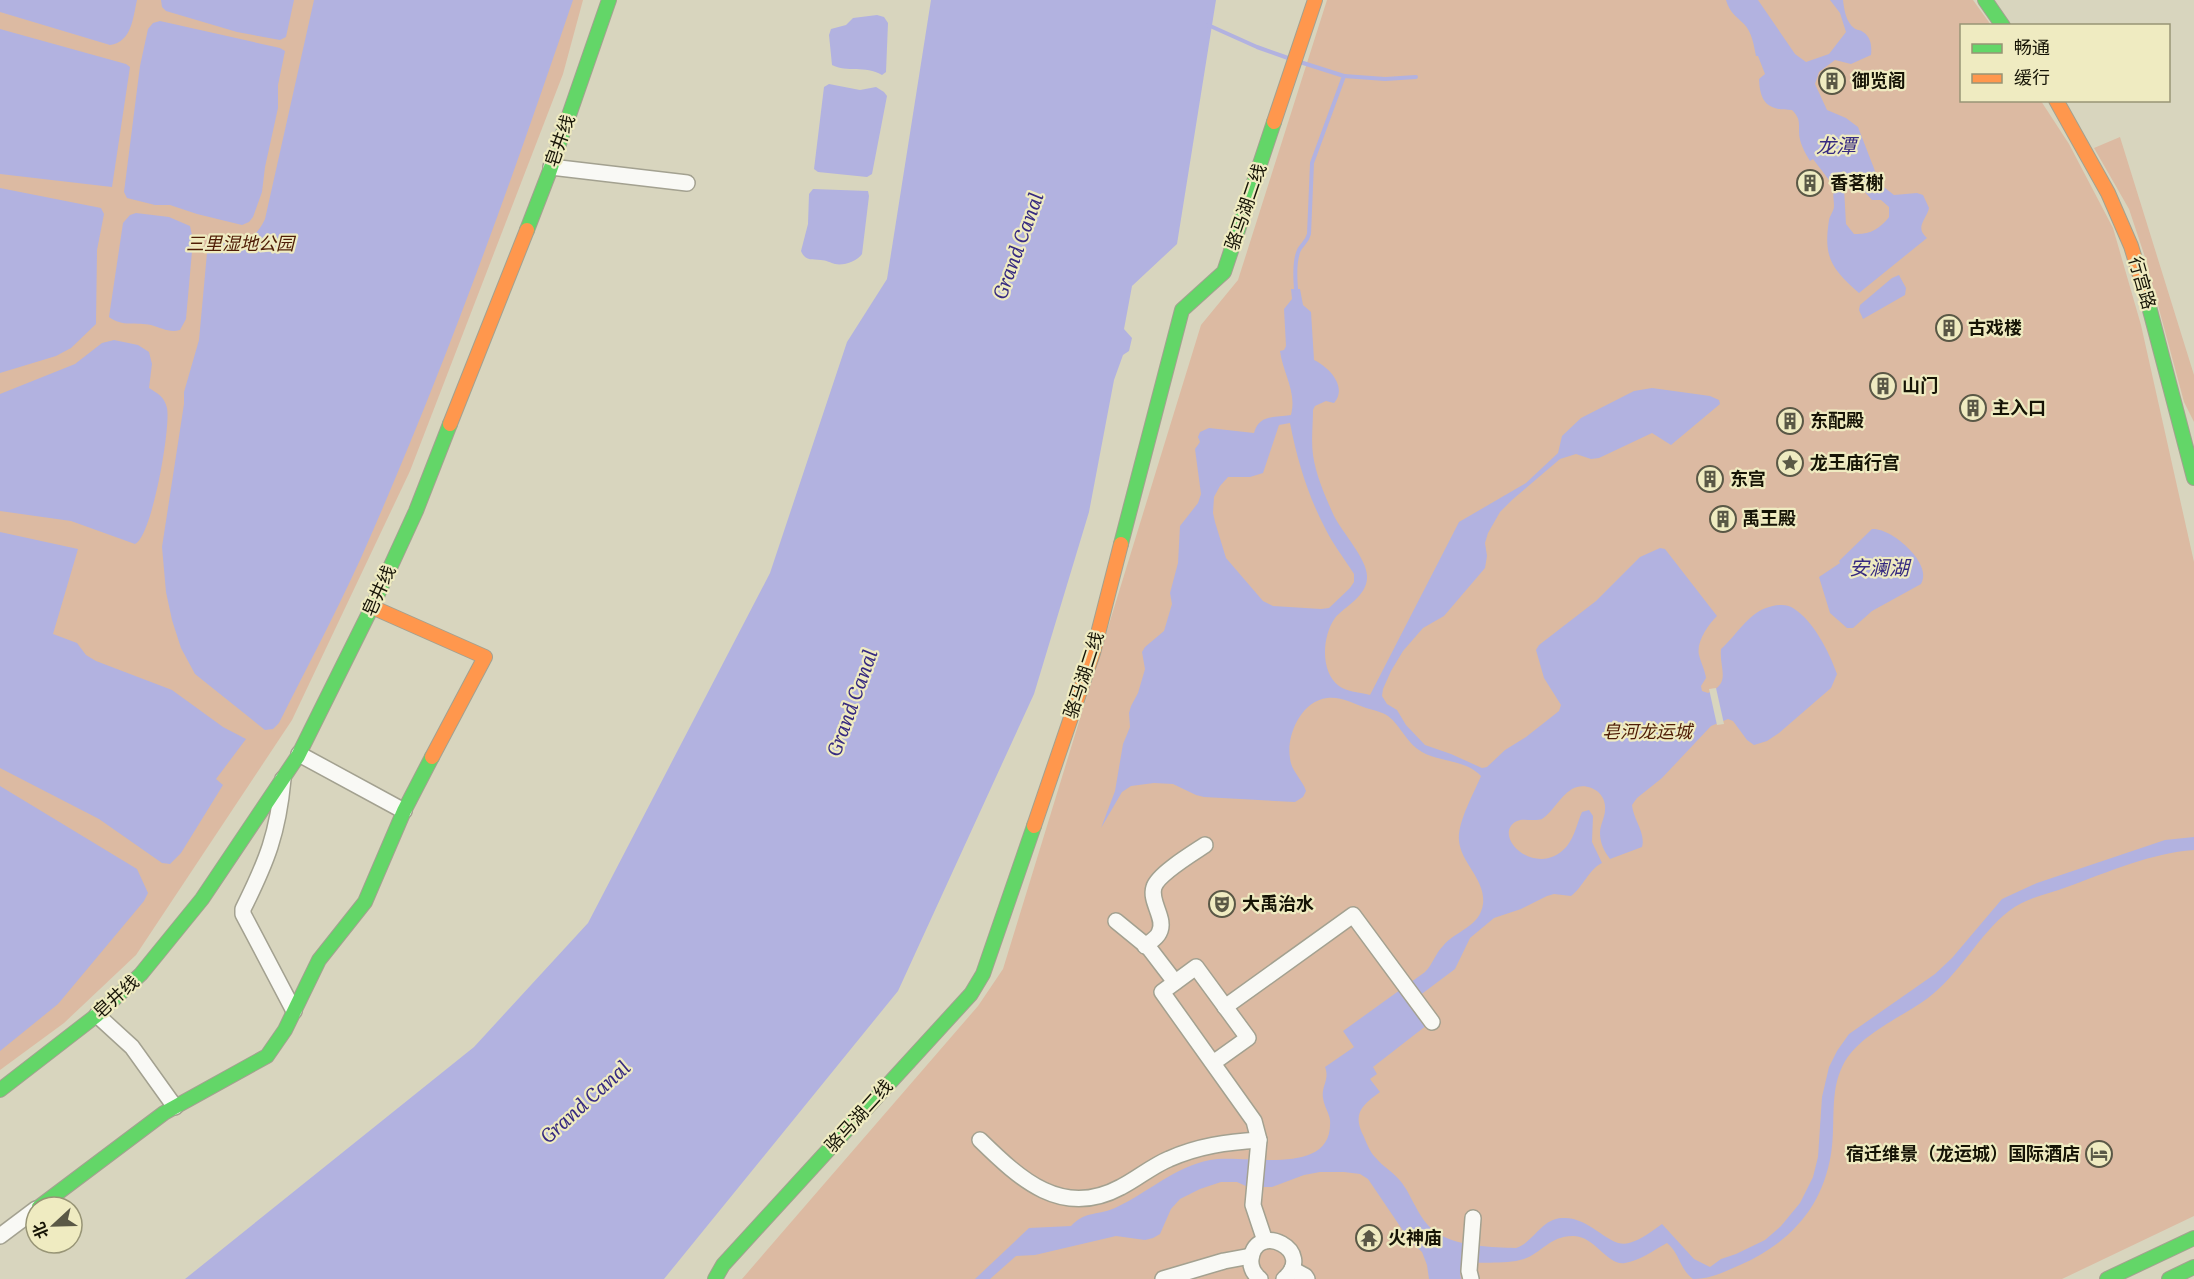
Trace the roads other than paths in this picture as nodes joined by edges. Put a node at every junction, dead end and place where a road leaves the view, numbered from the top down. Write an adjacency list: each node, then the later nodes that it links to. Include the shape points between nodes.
1 (609, 0): 6 (street, 皂井线)
2 (1315, 0): 37 (street, 骆马湖二线, via 1224,272 1182,310 1093,653 983,974 970,994 723,1264)
3 (1985, 0): 4 (street)
4 (2002, 24)
5 (2057, 102): 8 (street, 行宫路, via 2108,193 2131,246)
6 (551, 167): 7 (street); 11 (street, 皂井线, via 416,511)
7 (687, 183)
8 (2178, 415): 9 (street); 10 (street, 行宫路)
9 (2194, 444)
10 (2194, 478)
11 (372, 607): 12 (street, 皂井线); 14 (street, via 485,657)
12 (299, 754): 13 (street, 皂井线); 14 (street)
13 (283, 779): 20 (street, via 274,839 243,914); 21 (street, 皂井线, via 202,899 141,974)
14 (405, 811): 20 (street, via 365,902 319,960)
15 (1205, 845): 17 (street, via 1165,874 1153,888 1161,926 1159,934)
16 (1116, 921): 17 (street)
17 (1146, 946): 18 (street)
18 (1175, 982): 19 (street, via 1196,967); 23 (street, via 1162,992)
19 (1225, 1007): 22 (street, via 1353,915); 23 (street, via 1248,1038)
20 (294, 1011): 25 (street, via 267,1056)
21 (97, 1015): 24 (street, 皂井线); 25 (street, via 132,1047)
22 (1432, 1022)
23 (1214, 1063): 27 (street, via 1250,1115)
24 (0, 1090)
25 (175, 1107): 28 (street)
26 (980, 1140): 27 (street, via 1034,1187 1074,1198 1121,1188 1167,1159 1197,1149)
27 (1259, 1140): 33 (street, via 1253,1205)
28 (55, 1195)
29 (24, 1218): 31 (street)
30 (1473, 1218): 41 (street)
31 (0, 1236)
32 (2194, 1238): 42 (street)
33 (1265, 1241): 34 (street); 36 (street, via 1279,1241 1290,1249 1293,1262)
34 (1251, 1256): 38 (street); 39 (street, via 1252,1270)
35 (2194, 1267): 43 (street)
36 (1288, 1274): 40 (street)
37 (715, 1279)
38 (1163, 1279)
39 (1260, 1279)
40 (1307, 1279)
41 (1471, 1279)
42 (2107, 1279)
43 (2169, 1279)

